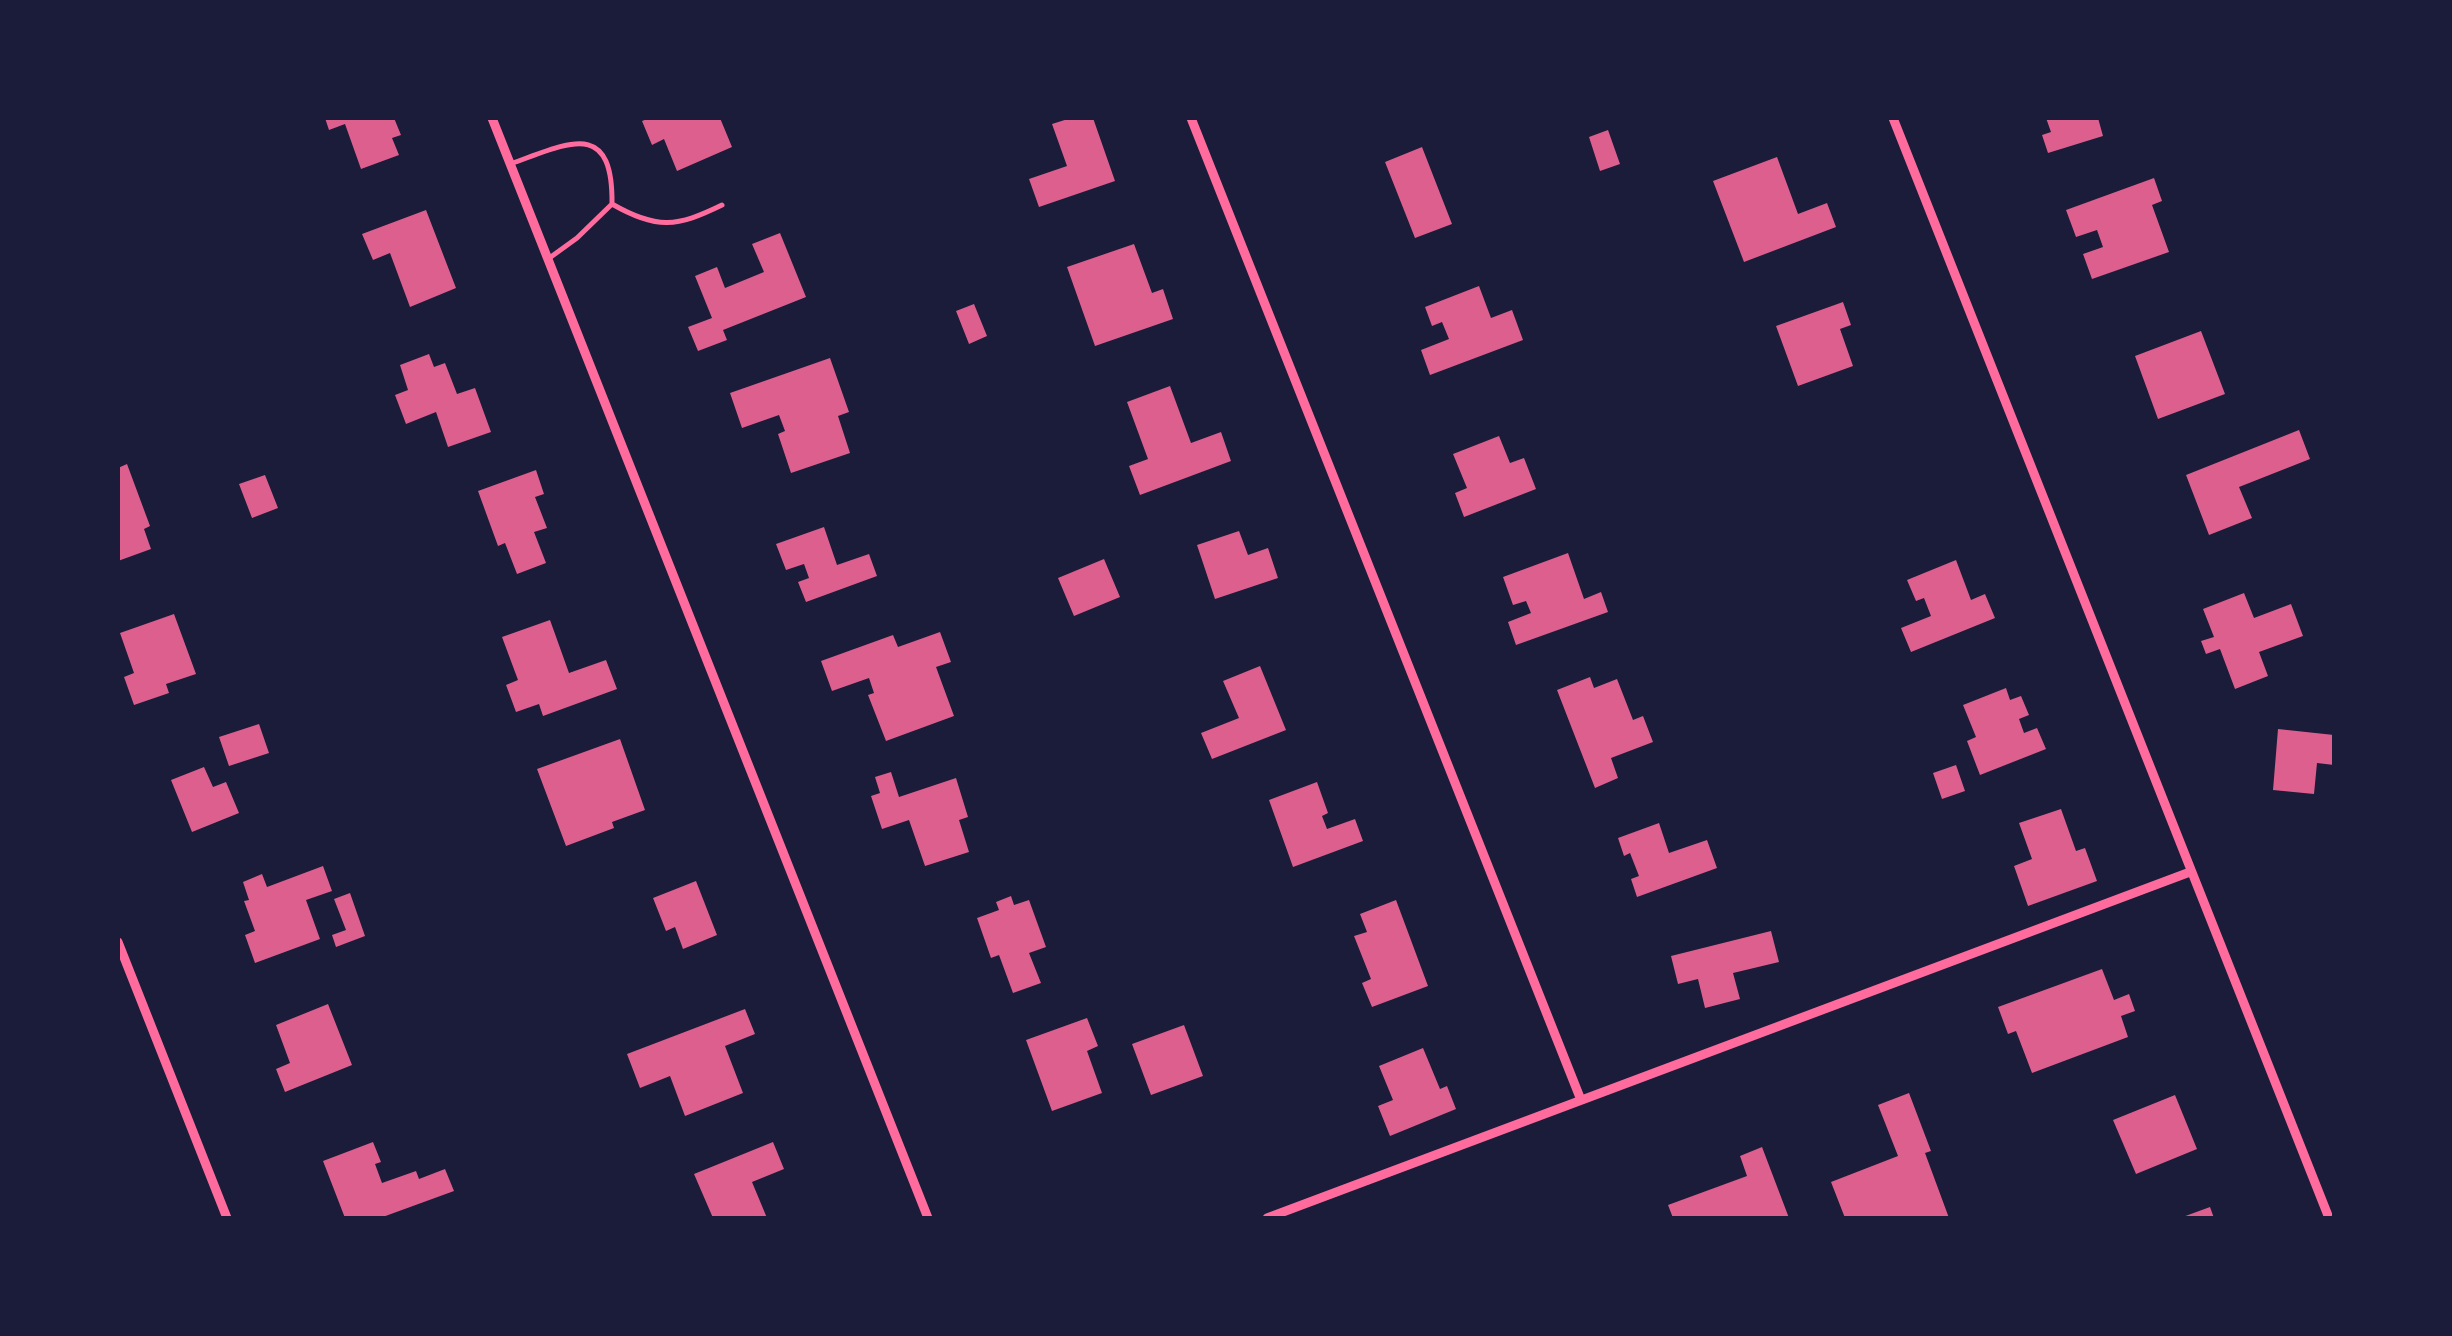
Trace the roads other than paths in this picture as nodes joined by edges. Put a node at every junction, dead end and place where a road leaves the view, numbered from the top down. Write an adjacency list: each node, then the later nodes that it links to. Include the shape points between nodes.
1 (492, 118): 4 (street)
2 (1192, 118): 10 (street)
3 (1893, 118): 8 (street)
4 (510, 164): 5 (lane, via 586,142 608,164); 7 (street)
5 (612, 204): 6 (lane, via 637,218 676,224); 7 (lane)
6 (722, 205)
7 (548, 259): 12 (street)
8 (2190, 872): 10 (street); 14 (street)
9 (118, 942): 11 (street)
10 (1580, 1100): 13 (street)
11 (227, 1218)
12 (928, 1218)
13 (1267, 1218)
14 (2330, 1218)

